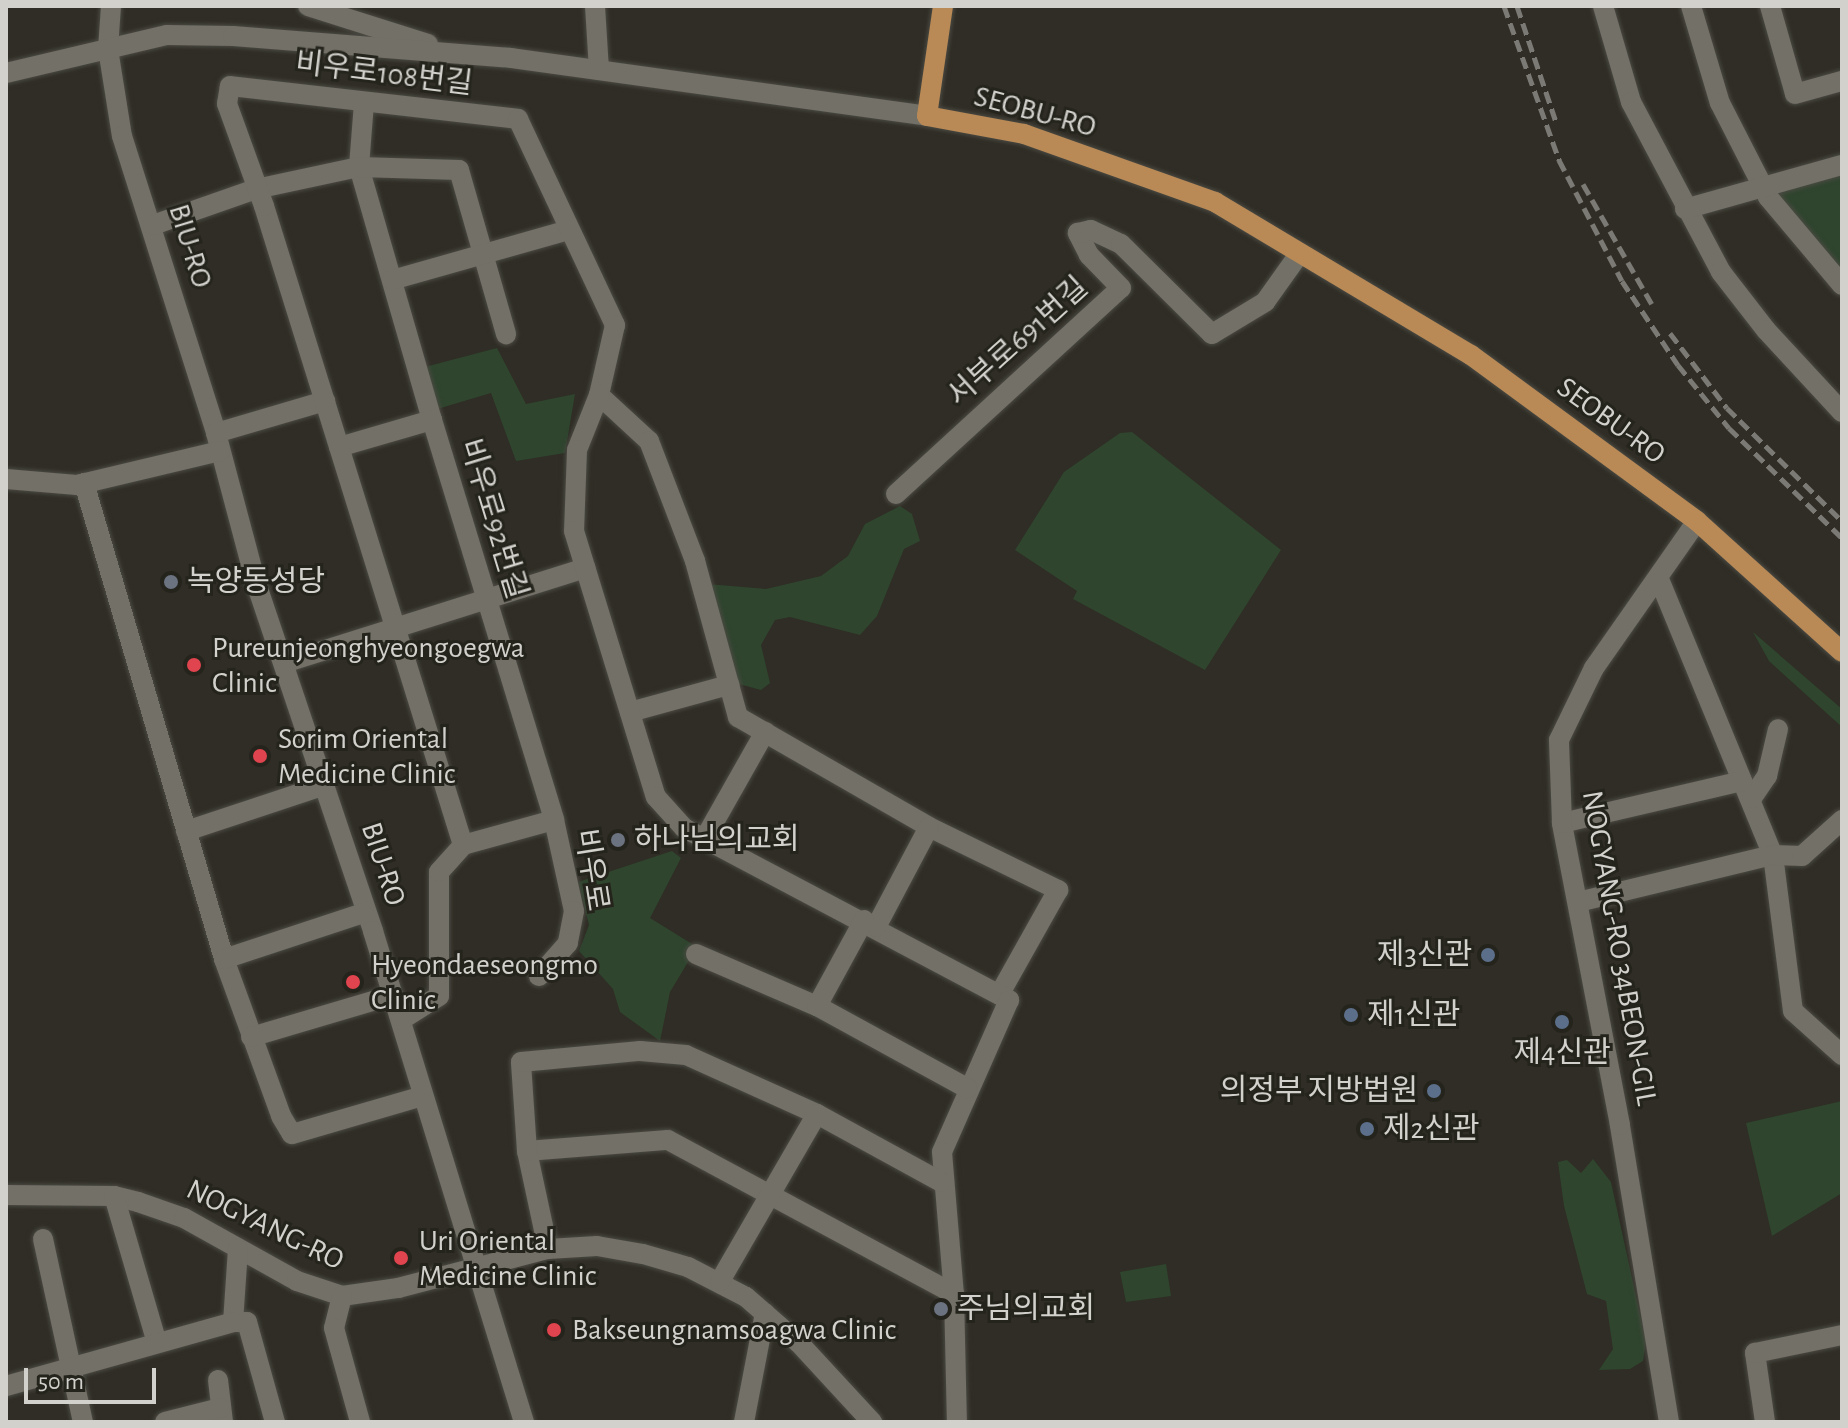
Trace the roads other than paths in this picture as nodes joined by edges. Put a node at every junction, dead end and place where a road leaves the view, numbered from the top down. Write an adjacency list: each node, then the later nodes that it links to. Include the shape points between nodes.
1 (111, 6): 8 (street)
2 (308, 6): 9 (street)
3 (595, 6): 10 (street)
4 (943, 6): 14 (main road)
5 (1603, 6): 19 (street, via 1631,102)
6 (1691, 6): 17 (street, via 1720,103)
7 (1770, 6): 12 (street, via 1795,94)
8 (108, 49): 9 (street, SEOBU-RO, via 167,35 233,36); 11 (street, SEOBU-RO); 20 (street, BIU-RO, via 122,136)
9 (466, 56): 10 (street, SEOBU-RO)
10 (599, 70): 14 (street, SEOBU-RO)
11 (6, 73)
12 (1842, 81)
13 (364, 103): 16 (street); 18 (street, 비우로108번길, via 230,86 227,104); 21 (street, 비우로108번길, via 518,119)
14 (927, 116): 22 (main road, SEOBU-RO, via 1024,134 1215,202)
15 (1842, 165): 17 (street)
16 (359, 167): 18 (street); 23 (street, via 459,170); 24 (street)
17 (1763, 187): 19 (street); 25 (street)
18 (256, 189): 20 (street); 28 (street)
19 (1685, 209): 29 (street, via 1721,272)
20 (153, 225): 31 (street, BIU-RO)
21 (569, 230): 23 (street); 27 (street, 비우로108번길, via 615,325)
22 (1300, 253): 35 (street, 서부로691번길, via 1265,302 1212,334 1121,244 1091,230 1078,233 1089,255 1121,288); 36 (main road, SEOBU-RO, via 1471,355)
23 (486, 255): 24 (street); 26 (street)
24 (392, 280): 30 (street)
25 (1842, 285)
26 (506, 334)
27 (599, 395): 37 (street, 비우로108번길, via 577,450 572,493 574,531); 43 (street, via 649,441 695,561)
28 (325, 401): 31 (street); 32 (street)
29 (1842, 412)
30 (432, 420): 32 (street, 비우로92번길); 39 (street, 비우로92번길)
31 (218, 442): 34 (street); 42 (street, BIU-RO)
32 (339, 447): 40 (street)
33 (6, 479): 34 (street)
34 (88, 482): 53 (street)
35 (896, 494)
36 (1697, 521): 38 (street, NOGYANG-RO 34BEON-GIL); 41 (main road, SEOBU-RO)
37 (585, 568): 39 (street); 44 (street, 비우로108번길)
38 (1659, 579): 48 (street); 51 (street, NOGYANG-RO 34BEON-GIL, via 1573,705 1559,740)
39 (485, 599): 40 (street); 49 (street, 비우로92번길)
40 (395, 626): 42 (street); 55 (street)
41 (1842, 652)
42 (284, 663): 47 (street, BIU-RO)
43 (729, 685): 44 (street); 46 (street, via 738,717)
44 (630, 712): 54 (street, 비우로108번길, via 656,797 684,828)
45 (1778, 729): 48 (street, via 1767,776)
46 (765, 732): 52 (street); 54 (street)
47 (325, 785): 53 (street); 58 (street, BIU-RO)
48 (1747, 789): 51 (street); 56 (street)
49 (554, 820): 55 (street, 비우로); 62 (street, 비우로, via 574,911 568,943)
50 (1842, 820): 56 (street, via 1802,856)
51 (1562, 823): 57 (street, NOGYANG-RO 34BEON-GIL)
52 (929, 827): 59 (street); 64 (street, via 1058,890)
53 (186, 831): 61 (street)
54 (705, 838): 59 (street, 비우로108번길)
55 (463, 845): 66 (street, via 439,872 436,886 439,996)
56 (1773, 855): 57 (street); 68 (street, via 1793,1011)
57 (1578, 902): 100 (street, NOGYANG-RO 34BEON-GIL)
58 (366, 912): 61 (street); 63 (street, BIU-RO)
59 (870, 924): 64 (street, 비우로108번길); 65 (street)
60 (696, 954): 65 (street)
61 (224, 959): 67 (street)
62 (539, 976)
63 (393, 995): 66 (street, BIU-RO); 67 (street)
64 (999, 995): 69 (street, via 1009,1000)
65 (817, 1006): 69 (street)
66 (401, 1020): 70 (street, BIU-RO)
67 (251, 1037): 70 (street, via 292,1134)
68 (1842, 1055)
69 (967, 1088): 73 (street, via 942,1152)
70 (423, 1096): 80 (street, BIU-RO)
71 (817, 1114): 72 (street, via 686,1055 640,1051 521,1062); 73 (street); 76 (street)
72 (527, 1151): 76 (street, via 668,1140); 79 (street)
73 (941, 1182): 82 (street)
74 (6, 1195): 75 (street, NOGYANG-RO)
75 (114, 1196): 78 (street, NOGYANG-RO, via 184,1218); 87 (street)
76 (773, 1196): 81 (street); 82 (street)
77 (43, 1239): 88 (street)
78 (238, 1249): 83 (street, NOGYANG-RO, via 297,1281); 85 (street)
79 (548, 1249): 80 (street, NOGYANG-RO); 81 (street, NOGYANG-RO, via 597,1246 643,1254)
80 (476, 1267): 83 (street, NOGYANG-RO, via 398,1288); 96 (street, BIU-RO)
81 (720, 1281): 84 (street, NOGYANG-RO)
82 (954, 1294): 99 (street)
83 (342, 1296): 95 (street, via 334,1328)
84 (765, 1313): 97 (street); 98 (street, NOGYANG-RO)
85 (233, 1322): 87 (street); 94 (street, via 247,1322)
86 (1842, 1335): 101 (street, via 1755,1353)
87 (156, 1340): 88 (street)
88 (70, 1366): 90 (street); 92 (street)
89 (218, 1380): 91 (street)
90 (6, 1386)
91 (221, 1415): 93 (street)
92 (83, 1422)
93 (165, 1422)
94 (275, 1422)
95 (360, 1422)
96 (524, 1422)
97 (744, 1422)
98 (872, 1422)
99 (957, 1422)
100 (1669, 1422)
101 (1765, 1422)

